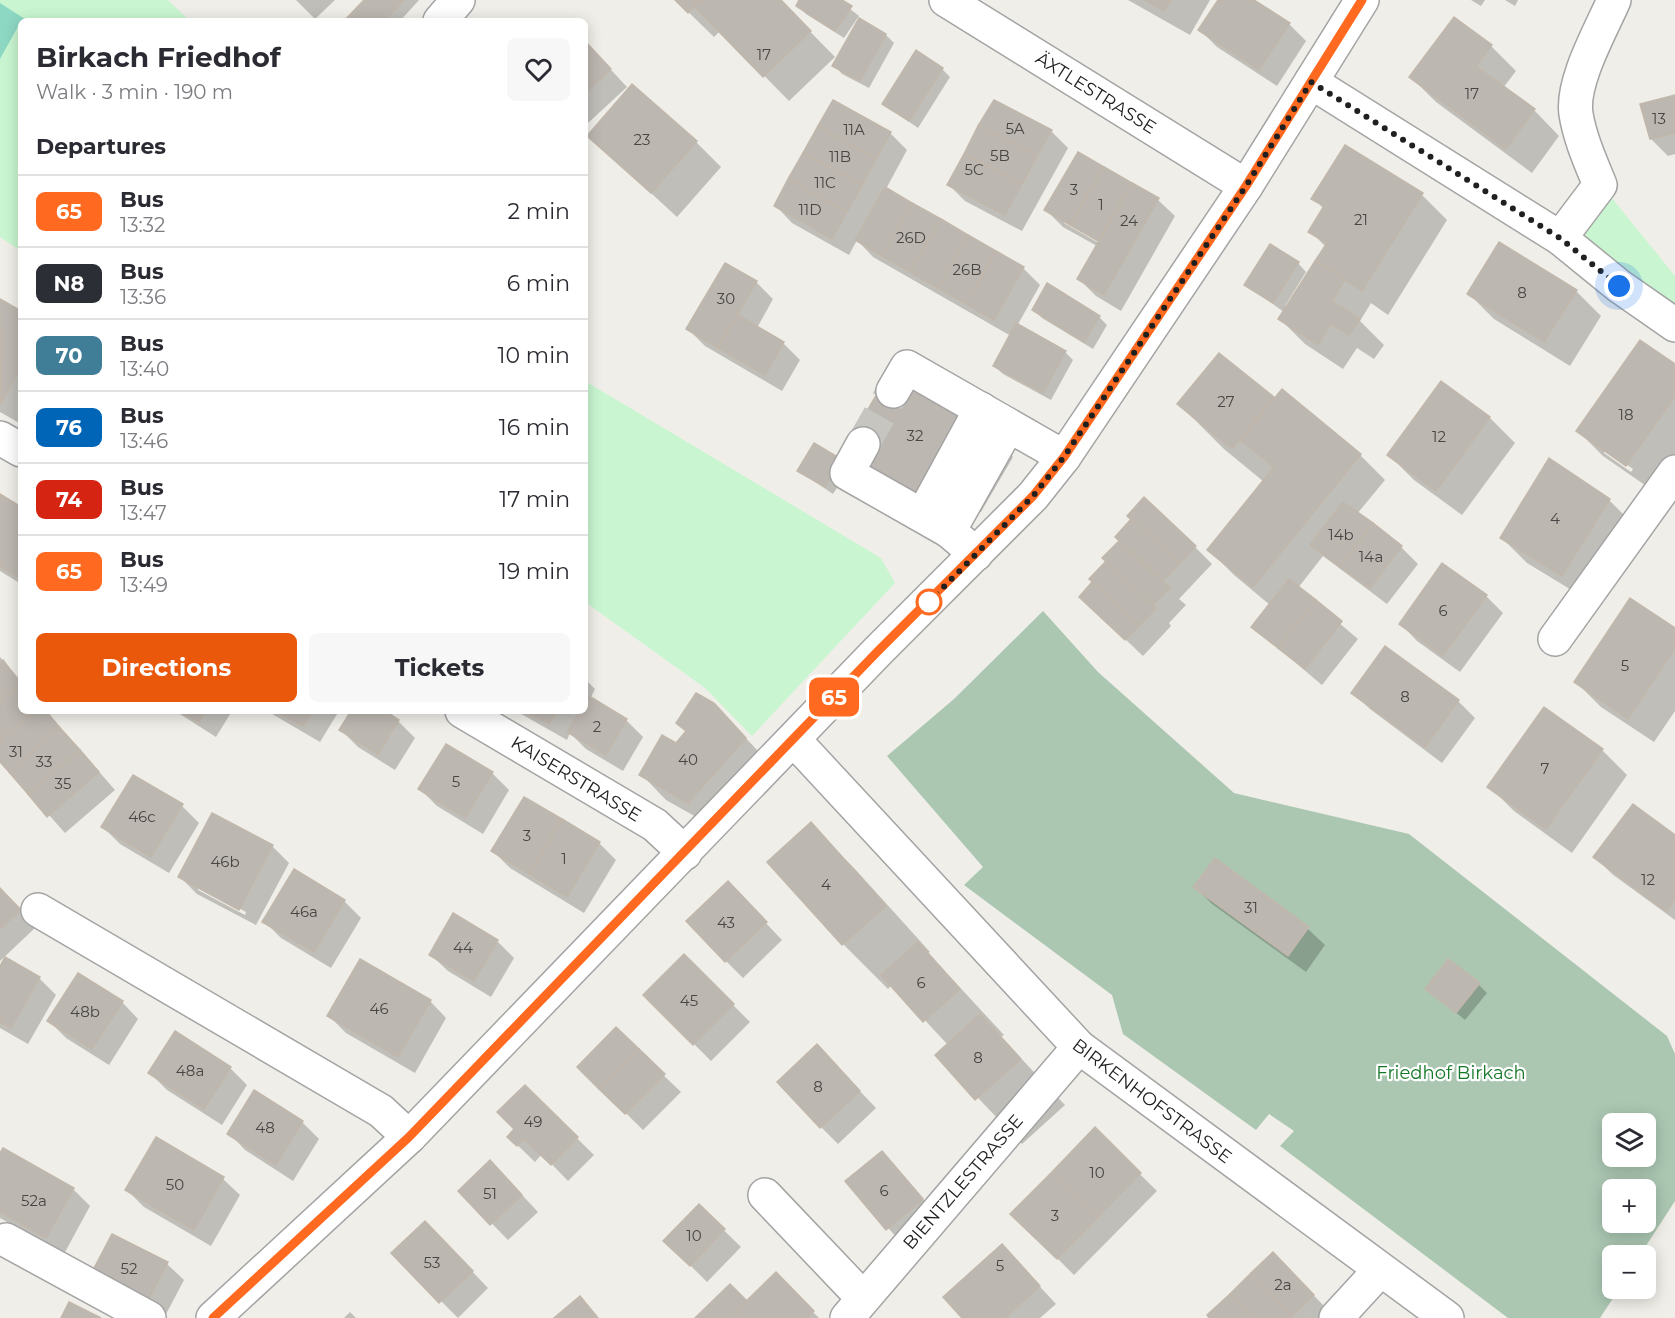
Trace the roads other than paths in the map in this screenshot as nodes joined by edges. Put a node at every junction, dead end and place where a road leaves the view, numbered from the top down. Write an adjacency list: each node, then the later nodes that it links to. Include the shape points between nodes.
1 (458, 0): 5 (street)
2 (946, 0): 7 (street, ÄXTLESTRASSE)
3 (1362, 0): 6 (street)
4 (1614, 0): 8 (street, via 1580,78 1576,112 1600,185)
5 (443, 18)
6 (1311, 82): 7 (street); 8 (street)
7 (1246, 186): 14 (street)
8 (1560, 238): 9 (street)
9 (1675, 325)
10 (892, 391): 11 (street, via 907,367)
11 (981, 409): 12 (street); 16 (street)
12 (1008, 426): 14 (street); 16 (street)
13 (863, 444): 16 (street, via 847,473)
14 (1064, 457): 17 (street, via 1033,496)
15 (1675, 472): 18 (street)
16 (936, 523): 17 (street)
17 (976, 554): 20 (street)
18 (1555, 639)
19 (467, 714): 21 (street, KAISERSTRASSE, via 655,825)
20 (794, 740): 21 (street); 23 (street, BIRKENHOFSTRASSE)
21 (685, 853): 24 (street)
22 (38, 910): 24 (street, via 381,1111)
23 (1079, 1047): 27 (street, BIRKENHOFSTRASSE); 28 (street, BIENTZLESTRASSE)
24 (409, 1137): 30 (street)
25 (765, 1195): 28 (street)
26 (6, 1240): 29 (street)
27 (1380, 1270): 31 (street); 32 (street, BIRKENHOFSTRASSE)
28 (855, 1308)
29 (149, 1318)
30 (213, 1318)
31 (1336, 1318)
32 (1447, 1318)

